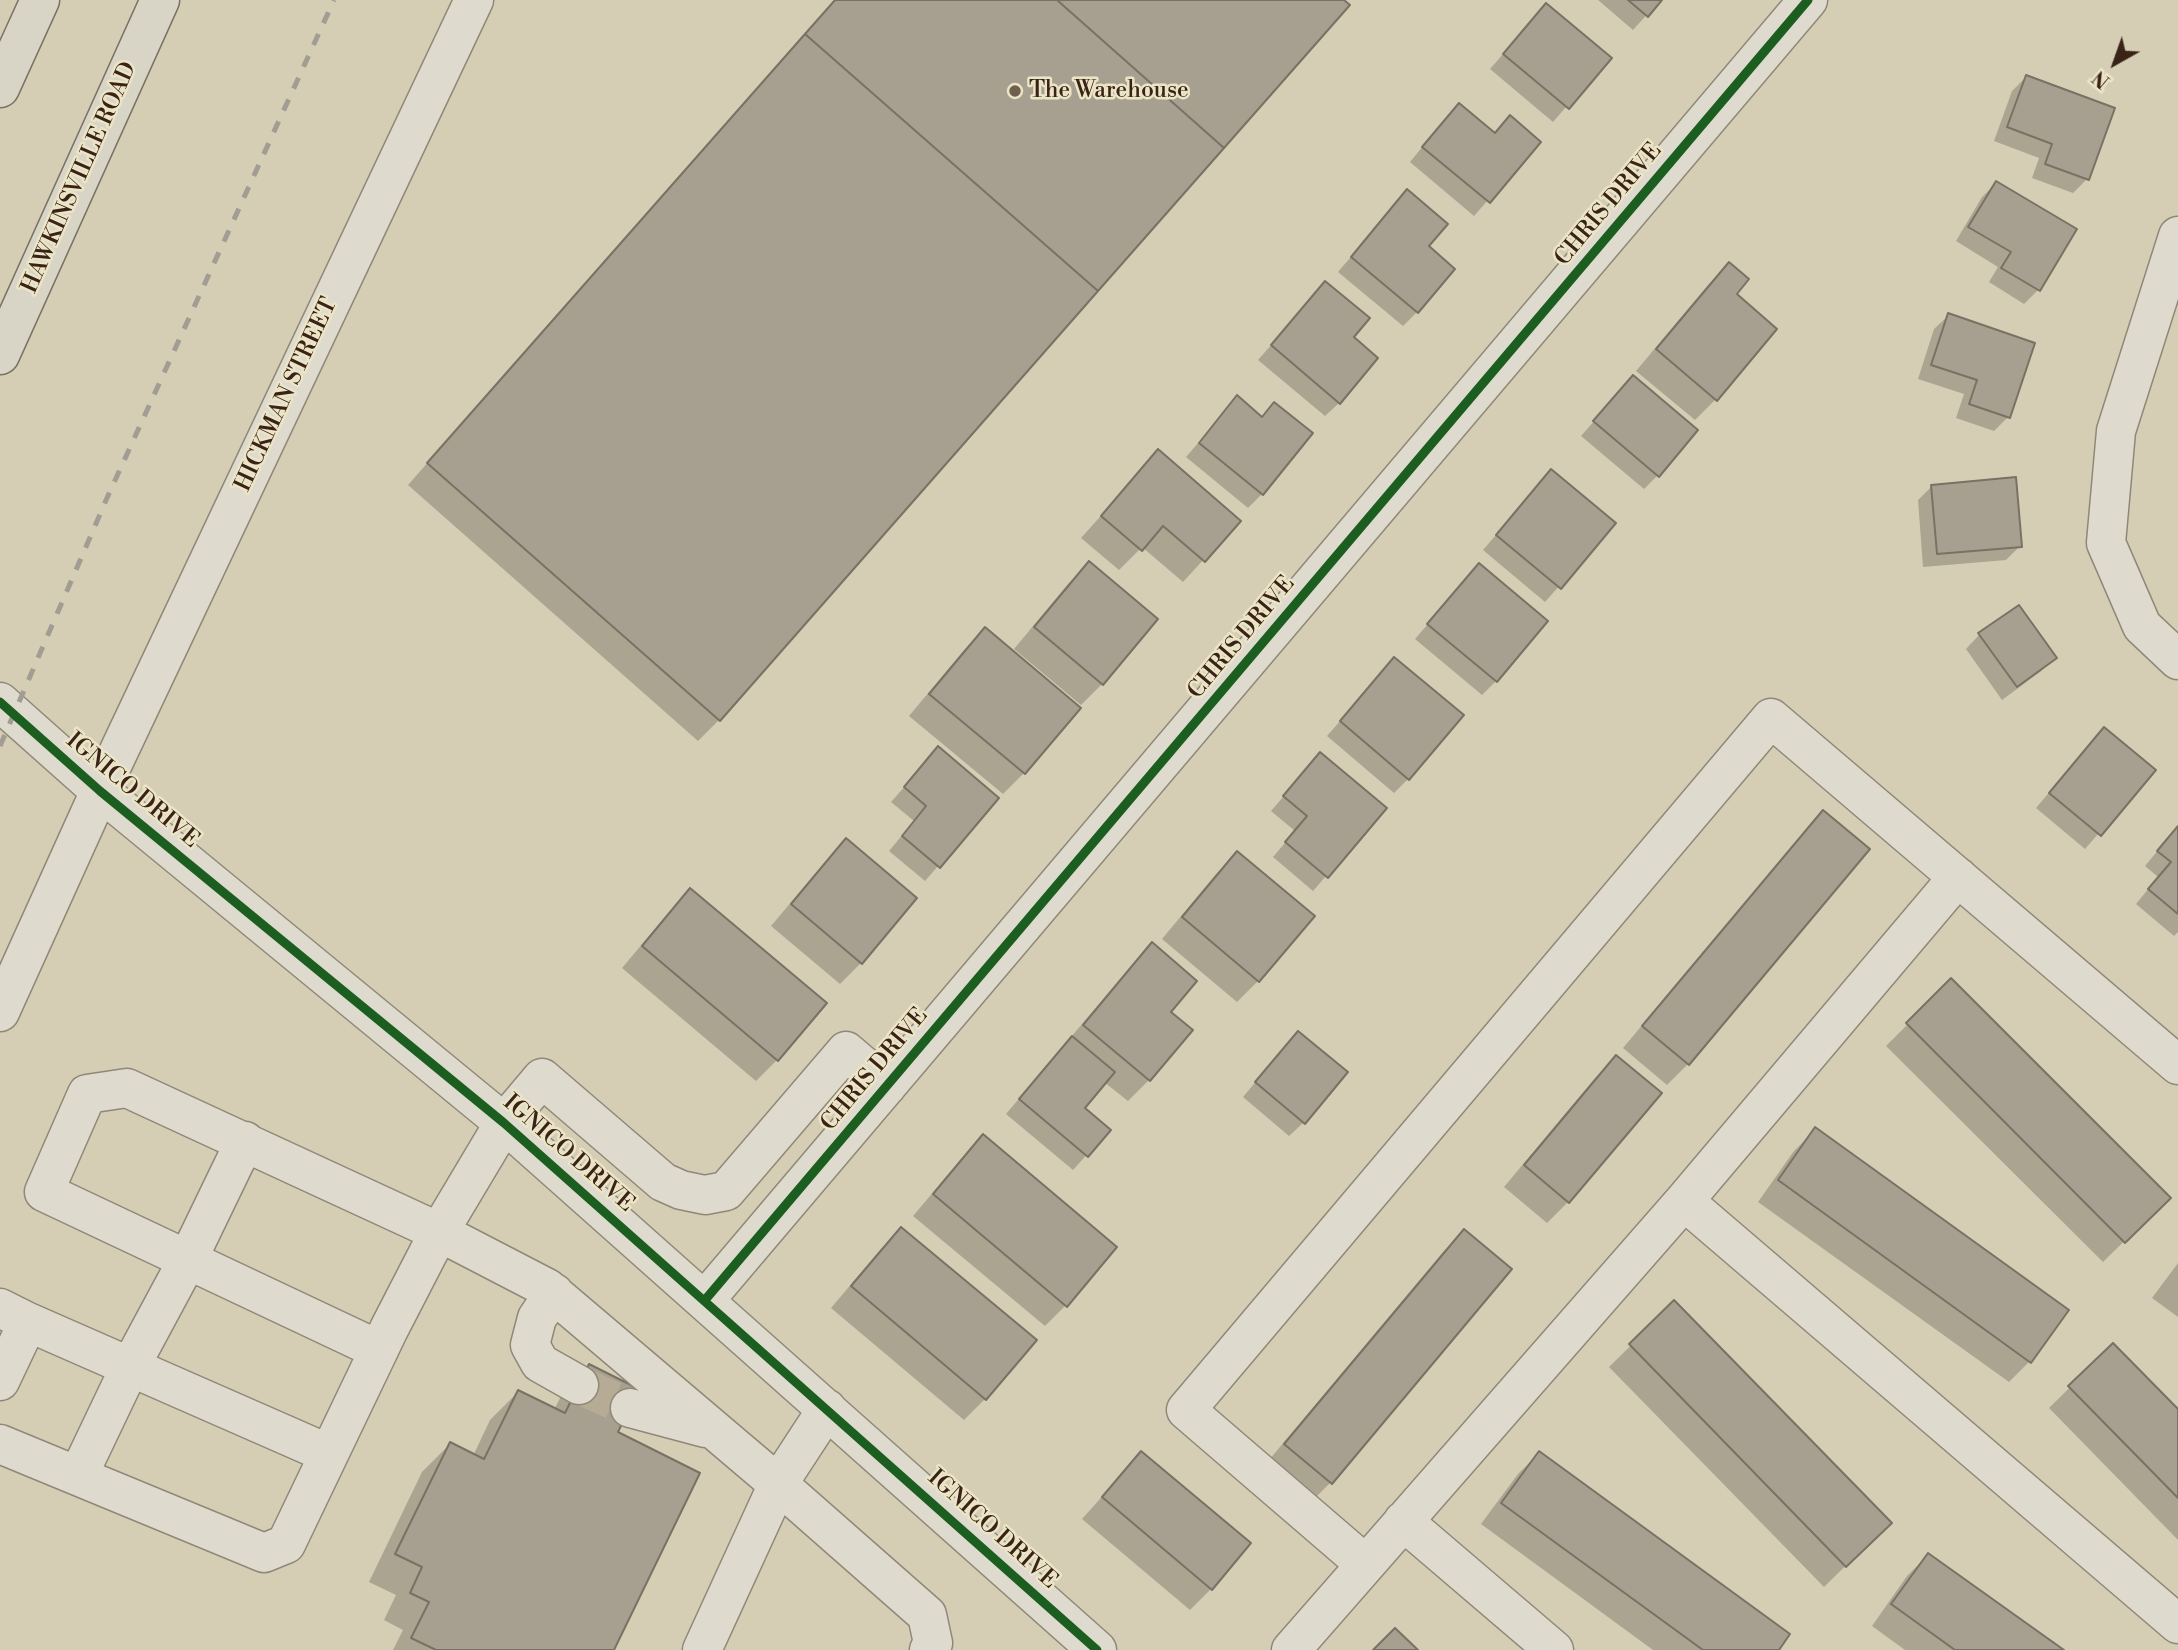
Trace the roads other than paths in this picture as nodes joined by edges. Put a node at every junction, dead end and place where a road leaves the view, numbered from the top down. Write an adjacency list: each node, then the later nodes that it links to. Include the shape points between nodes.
1 (40, 0): 5 (main road)
2 (160, 0): 7 (main road, HAWKINSVILLE ROAD)
3 (474, 0): 10 (street, HICKMAN STREET)
4 (1808, 0): 14 (street, CHRIS DRIVE)
5 (0, 88)
6 (2178, 236): 8 (street, via 2116,432 2106,543 2143,626)
7 (0, 355)
8 (2178, 660)
9 (0, 702): 10 (street, IGNICO DRIVE)
10 (100, 791): 12 (street, HICKMAN STREET); 15 (street, IGNICO DRIVE)
11 (1958, 877): 13 (street); 19 (street); 39 (street, via 1771,718 1186,1410)
12 (0, 1013)
13 (2178, 1065)
14 (887, 1086): 18 (street, via 846,1051); 21 (street, CHRIS DRIVE)
15 (503, 1123): 17 (street, via 542,1077); 20 (street, IGNICO DRIVE); 22 (street)
16 (245, 1141): 22 (street); 23 (street); 23 (street, via 127,1088 87,1094 44,1192)
17 (648, 1171): 18 (street, via 681,1190 705,1195); 20 (street)
18 (726, 1191): 21 (street)
19 (1684, 1201): 38 (street); 40 (street)
20 (609, 1216): 25 (street, IGNICO DRIVE)
21 (768, 1227): 25 (street, CHRIS DRIVE)
22 (439, 1232): 24 (street); 27 (street)
23 (187, 1261): 27 (street); 28 (street)
24 (554, 1293): 30 (street, via 537,1318 530,1345 540,1363); 33 (street)
25 (705, 1300): 32 (street, IGNICO DRIVE)
26 (14, 1315): 28 (street); 29 (street)
27 (379, 1350): 35 (street)
28 (130, 1367): 35 (street); 36 (street)
29 (0, 1381)
30 (579, 1385)
31 (630, 1408): 33 (street)
32 (827, 1409): 37 (street); 43 (street, IGNICO DRIVE)
33 (714, 1430): 37 (street)
34 (0, 1444): 36 (street)
35 (329, 1454): 36 (street, via 286,1544 264,1553)
36 (78, 1476)
37 (778, 1484): 41 (street); 42 (street, via 927,1615 933,1643)
38 (1403, 1521): 39 (street); 45 (street)
39 (1365, 1564): 44 (street)
40 (2178, 1624)
41 (702, 1650)
42 (929, 1650)
43 (1097, 1650)
44 (1291, 1650)
45 (1554, 1650)

